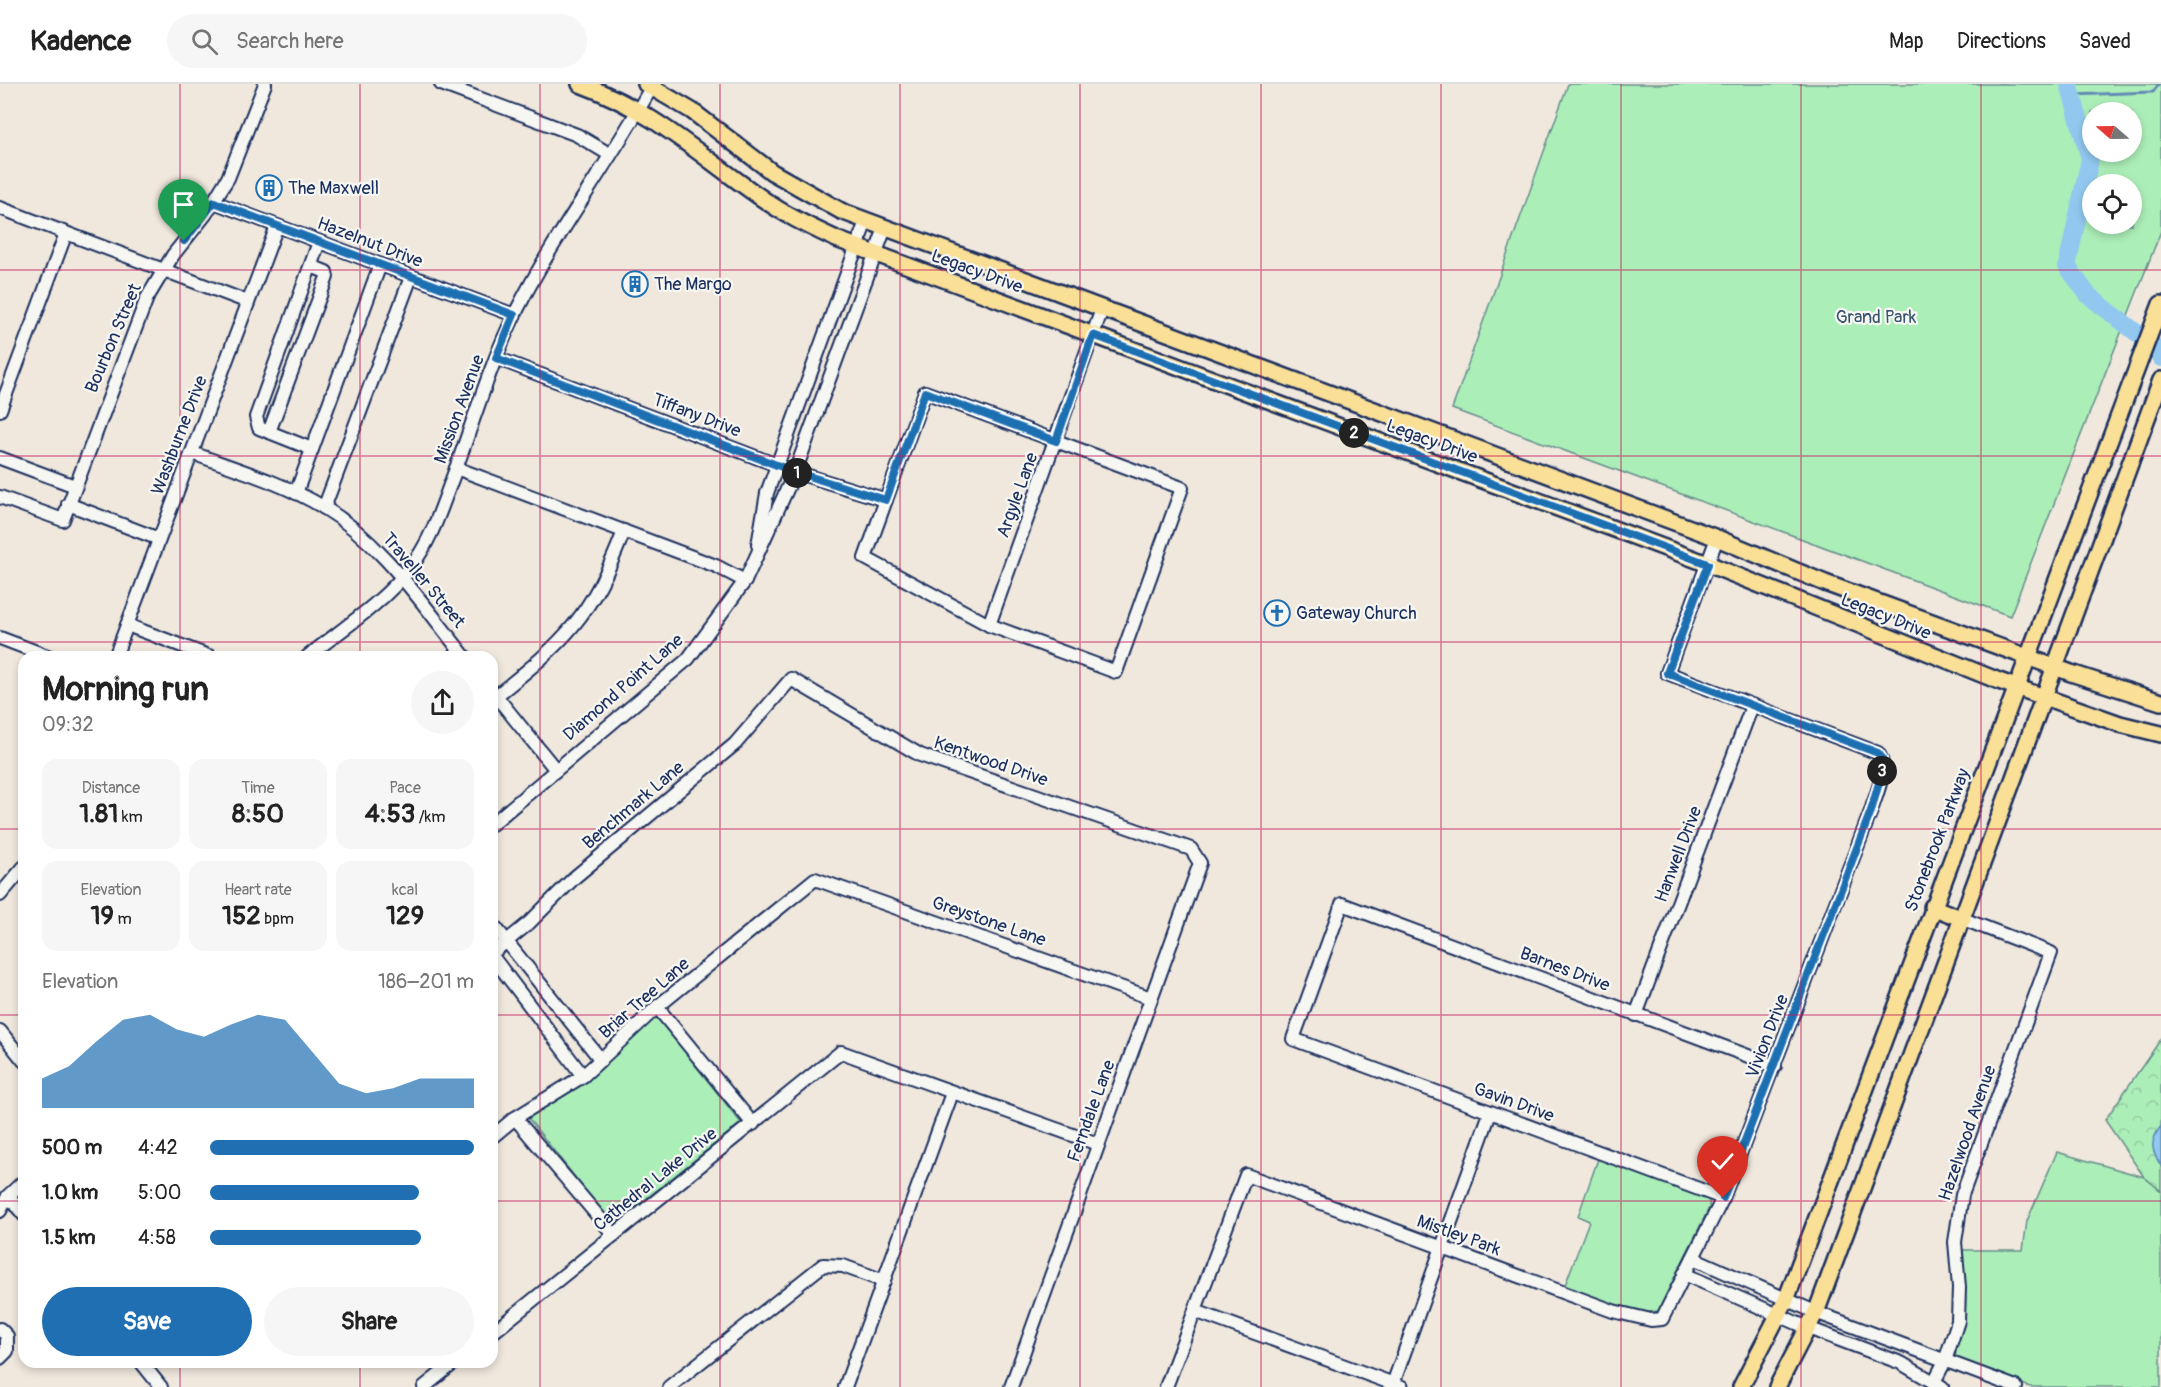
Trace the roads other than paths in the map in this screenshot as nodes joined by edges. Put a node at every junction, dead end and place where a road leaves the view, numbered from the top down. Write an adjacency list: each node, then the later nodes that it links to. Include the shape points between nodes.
1 (265, 84): 7 (street, Bourbon Street, via 234,165)
2 (441, 84): 6 (street, via 586,139)
3 (580, 84): 5 (main road, Legacy Drive)
4 (649, 85): 5 (street, Mission Avenue); 9 (main road, Legacy Drive, via 708,122 793,186)
5 (638, 110): 6 (street, Mission Avenue); 14 (main road, Legacy Drive, via 765,201)
6 (609, 154): 23 (street, Mission Avenue)
7 (214, 202): 10 (street, Hazelnut Drive); 18 (street, Bourbon Street)
8 (0, 208): 12 (street)
9 (866, 221): 11 (main road, Legacy Drive); 14 (street, Diamond Point Lane)
10 (277, 226): 13 (street, Hazelnut Drive); 20 (street, Washburne Drive)
11 (885, 228): 15 (street, Diamond Point Lane); 22 (main road, Legacy Drive)
12 (66, 233): 18 (street); 27 (street)
13 (320, 242): 16 (street, Hazelnut Drive); 17 (street)
14 (856, 247): 15 (main road, Legacy Drive); 35 (street, Diamond Point Lane)
15 (875, 254): 24 (main road, Legacy Drive); 37 (street, Diamond Point Lane)
16 (380, 265): 19 (street, Hazelnut Drive); 31 (street)
17 (311, 266): 28 (street, via 256,417 259,428); 28 (street, via 326,272 327,277)
18 (163, 270): 20 (street); 38 (street, Bourbon Street, via 137,321)
19 (411, 277): 23 (street, Hazelnut Drive); 43 (street)
20 (248, 302): 32 (street, Washburne Drive)
21 (2161, 304): 59 (main road, Stonebrook Parkway)
22 (1102, 309): 24 (street, Argyle Lane); 29 (main road, Legacy Drive)
23 (514, 315): 25 (street, Mission Avenue)
24 (1093, 335): 30 (street, Argyle Lane); 34 (main road, Legacy Drive)
25 (496, 358): 35 (street, Tiffany Drive); 36 (street, Mission Avenue)
26 (2161, 380): 60 (main road)
27 (0, 410)
28 (269, 432): 31 (street)
29 (1434, 434): 34 (main road); 45 (main road, Legacy Drive)
30 (1056, 441): 41 (street, via 925,392); 52 (street, Argyle Lane); 52 (street, via 1182,488 1116,672)
31 (312, 449): 39 (street)
32 (192, 453): 39 (street, Traveller Street); 46 (street, Washburne Drive)
33 (0, 458): 38 (street)
34 (1425, 459): 48 (main road, Legacy Drive)
35 (777, 465): 37 (street, Tiffany Drive); 47 (street, Diamond Point Lane, via 767,493)
36 (456, 468): 44 (street); 49 (street, Mission Avenue, via 431,534)
37 (795, 472): 41 (street, Tiffany Drive); 47 (street, Diamond Point Lane)
38 (75, 486): 42 (street, Bourbon Street)
39 (296, 493): 43 (street, Traveller Street)
40 (0, 497): 42 (street, Bourbon Street, via 63,520)
41 (886, 500): 52 (street, via 865,558)
42 (68, 504): 46 (street)
43 (324, 508): 49 (street, Traveller Street, via 363,537)
44 (624, 531): 50 (street); 63 (street, via 607,574 582,616 550,652)
45 (1717, 538): 48 (street); 59 (main road, Legacy Drive, via 1825,583)
46 (159, 539): 51 (street, Washburne Drive)
47 (756, 558): 50 (street, Diamond Point Lane)
48 (1708, 564): 62 (main road, Legacy Drive); 67 (street, via 1667,673)
49 (402, 578): 57 (street, Mission Avenue); 58 (street, Traveller Street)
50 (745, 581): 69 (street, Diamond Point Lane, via 688,659)
51 (127, 625): 55 (street, Washburne Drive); 56 (street)
52 (989, 625)
53 (0, 638): 54 (street)
54 (34, 651)
55 (117, 651)
56 (195, 651)
57 (314, 651)
58 (460, 651)
59 (2029, 657): 60 (main road, Legacy Drive); 62 (main road, Stonebrook Parkway)
60 (2054, 666): 64 (main road); 66 (main road, Legacy Drive)
61 (791, 679): 71 (street, Kentwood Drive, via 920,755); 78 (street, Benchmark Lane, via 735,744 575,877 530,923)
62 (2017, 688): 64 (main road, Legacy Drive); 75 (main road, Stonebrook Parkway)
63 (498, 690)
64 (2043, 697): 68 (main road, Legacy Drive); 76 (main road)
65 (498, 698): 69 (street)
66 (2161, 702)
67 (1752, 706): 83 (street, Hanwell Drive); 88 (street, Vivion Drive, via 1878,753 1882,758 1871,811)
68 (2161, 734)
69 (556, 771): 70 (street, Diamond Point Lane)
70 (498, 819)
71 (1191, 849): 81 (street, Ferndale Lane, via 1200,863)
72 (18, 874): 74 (street)
73 (815, 879): 81 (street, Greystone Lane); 82 (street, Briar Tree Lane)
74 (0, 895)
75 (1932, 907): 76 (main road); 106 (main road, Stonebrook Parkway)
76 (1963, 919): 108 (main road); 115 (street, Hazelwood Avenue, via 2051,953 1960,1203 1955,1242 1959,1307)
77 (498, 931): 78 (street)
78 (506, 941): 79 (street, Benchmark Lane); 87 (street)
79 (498, 949)
80 (498, 963): 89 (street)
81 (1151, 998): 95 (street, Ferndale Lane)
82 (657, 1007): 87 (street, Briar Tree Lane); 93 (street)
83 (1636, 1015): 85 (street, Barnes Drive, via 1342,904); 88 (street, Barnes Drive)
84 (0, 1031): 86 (street)
85 (1293, 1039): 91 (street, Gavin Drive)
86 (18, 1050)
87 (601, 1060): 89 (street, Briar Tree Lane)
88 (1775, 1066): 98 (street, Vivion Drive)
89 (583, 1077): 92 (street, Briar Tree Lane)
90 (952, 1092): 93 (street, Cathedral Lake Drive, via 841,1052); 95 (street); 105 (street)
91 (1490, 1113): 98 (street, Gavin Drive); 102 (street)
92 (515, 1118): 94 (street, Briar Tree Lane); 101 (street)
93 (753, 1124): 101 (street, Cathedral Lake Drive)
94 (498, 1132)
95 (1098, 1144): 124 (street, Ferndale Lane)
96 (18, 1186): 97 (street)
97 (4, 1196): 99 (street); 100 (street)
98 (1723, 1198): 103 (street, Vivion Drive)
99 (18, 1209)
100 (0, 1211)
101 (614, 1234): 111 (street, Cathedral Lake Drive)
102 (1442, 1248): 107 (street, Mistley Park, via 1246,1174); 110 (street, Mistley Park, via 1613,1311); 119 (street)
103 (1693, 1258): 104 (street, Vivion Drive); 106 (street)
104 (1684, 1274): 109 (street); 110 (street, Vivion Drive)
105 (885, 1281): 122 (street, via 843,1266 823,1265); 123 (street)
106 (1786, 1300): 108 (street); 109 (main road, Stonebrook Parkway)
107 (1195, 1311): 119 (street); 125 (street)
108 (1815, 1312): 112 (main road); 115 (street)
109 (1779, 1316): 112 (street); 126 (main road, Stonebrook Parkway)
110 (1662, 1319)
111 (498, 1328)
112 (1808, 1328): 118 (street, via 1901,1363); 127 (main road)
113 (0, 1329): 114 (street, via 7,1336)
114 (3, 1355)
115 (1945, 1361): 118 (street, Hazelwood Avenue); 128 (street)
116 (146, 1368): 120 (street)
117 (448, 1368): 121 (street)
118 (1938, 1384)
119 (1398, 1385)
120 (161, 1387)
121 (424, 1387)
122 (669, 1387)
123 (845, 1387)
124 (1011, 1387)
125 (1166, 1387)
126 (1741, 1387)
127 (1777, 1387)
128 (2016, 1387)

